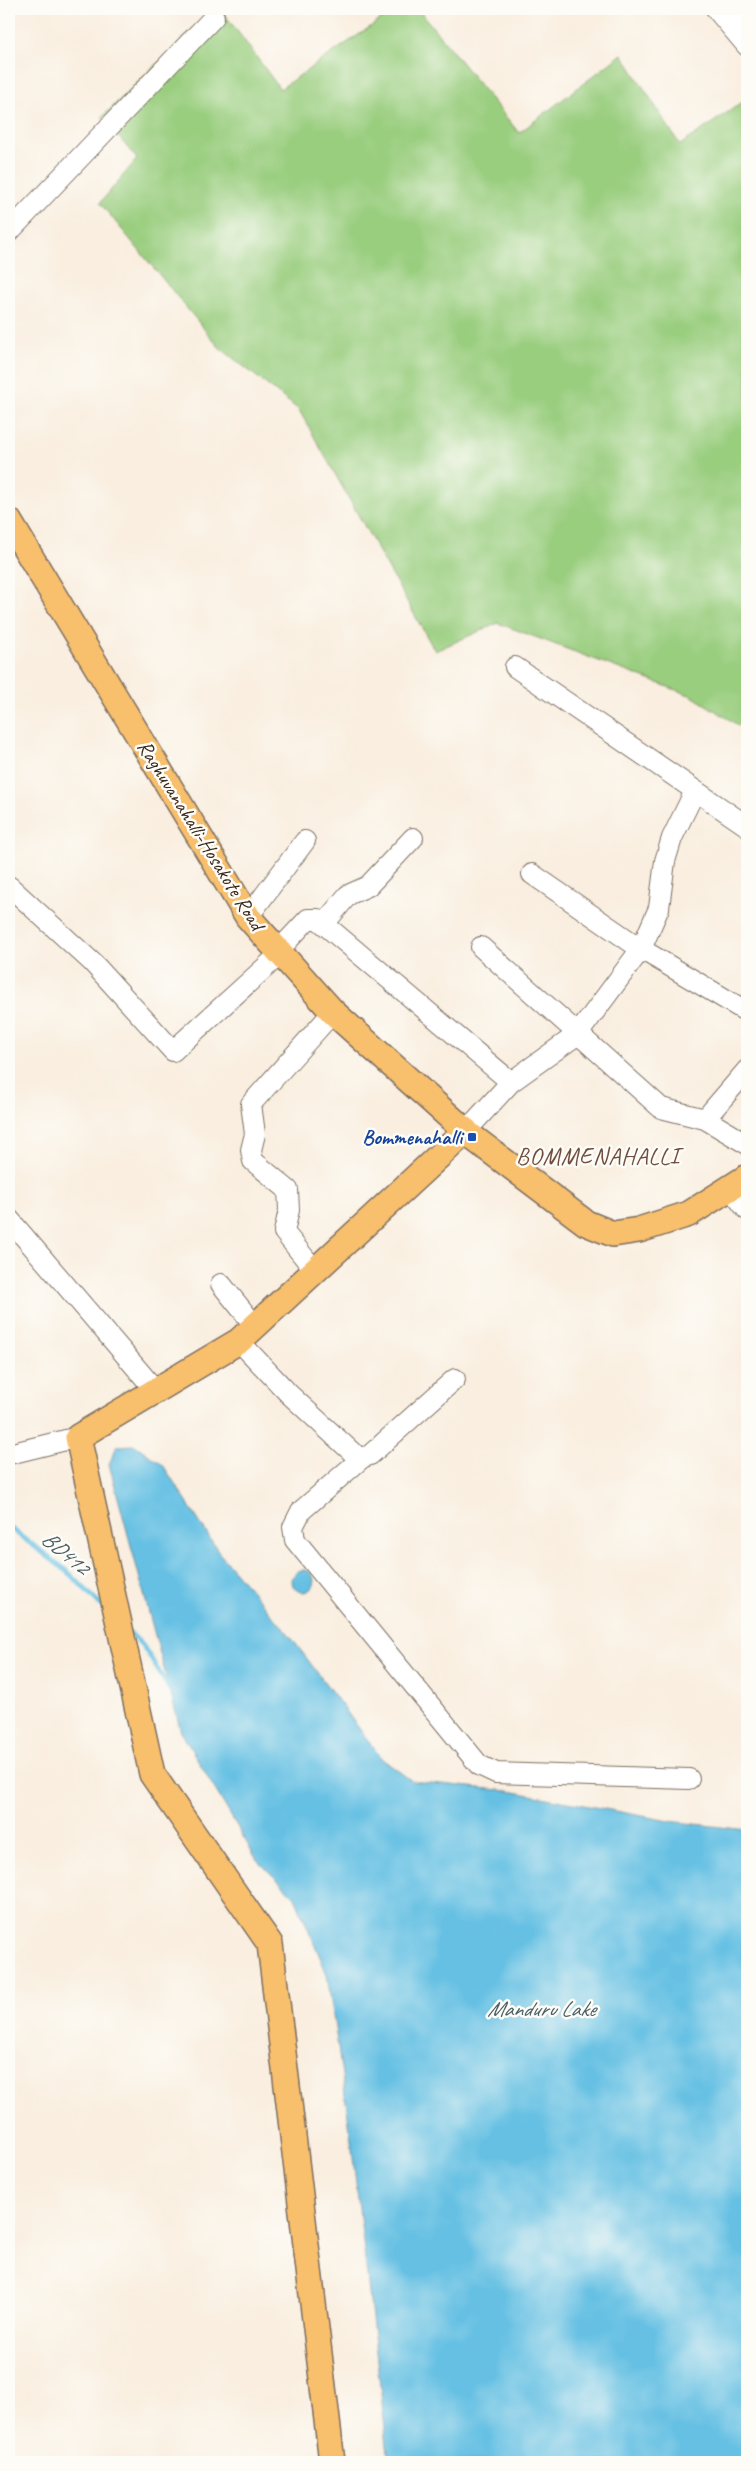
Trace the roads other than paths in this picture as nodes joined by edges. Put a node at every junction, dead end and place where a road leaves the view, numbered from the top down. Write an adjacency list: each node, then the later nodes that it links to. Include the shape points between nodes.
1 (716, 9): 5 (street)
2 (740, 9): 4 (street)
3 (214, 17): 6 (street)
4 (747, 17)
5 (747, 46)
6 (9, 232)
7 (9, 521): 15 (main road, Raghuvanahalli-Hosakote Road)
8 (515, 667): 9 (street)
9 (695, 791): 10 (street); 18 (street, via 672,838 665,861 659,908)
10 (747, 826)
11 (413, 838): 16 (street, via 368,886 348,895)
12 (305, 841): 15 (street)
13 (532, 874): 18 (street)
14 (9, 886): 19 (street, via 93,963 173,1051)
15 (248, 917): 19 (main road, Raghuvanahalli-Hosakote Road)
16 (324, 924): 19 (street, via 318,919 308,919); 24 (street)
17 (481, 947): 22 (street)
18 (641, 949): 21 (street); 22 (street)
19 (279, 953): 20 (main road, Raghuvanahalli-Hosakote Road)
20 (333, 1012): 26 (main road, Raghuvanahalli-Hosakote Road); 31 (street, via 251,1104 255,1134 251,1150 253,1161 288,1190 289,1210 284,1232)
21 (747, 1012)
22 (578, 1034): 24 (street); 25 (street, via 661,1108)
23 (747, 1070): 25 (street)
24 (511, 1082): 26 (street)
25 (705, 1119): 27 (street)
26 (466, 1131): 28 (main road, Raghuvanahalli-Hosakote Road, via 586,1223 613,1234 640,1230 689,1214); 31 (main road)
27 (747, 1144)
28 (739, 1183): 29 (street)
29 (747, 1210)
30 (9, 1219): 35 (street)
31 (313, 1269): 33 (main road)
32 (221, 1284): 33 (street)
33 (247, 1334): 35 (main road); 38 (street, via 289,1394)
34 (455, 1379): 38 (street, via 370,1455)
35 (156, 1391): 36 (main road)
36 (78, 1437): 37 (street); 40 (main road, via 152,1774 270,1944)
37 (9, 1454)
38 (362, 1458): 39 (street, via 301,1511 293,1527 295,1540 479,1765 496,1773)
39 (689, 1779)
40 (332, 2462)

